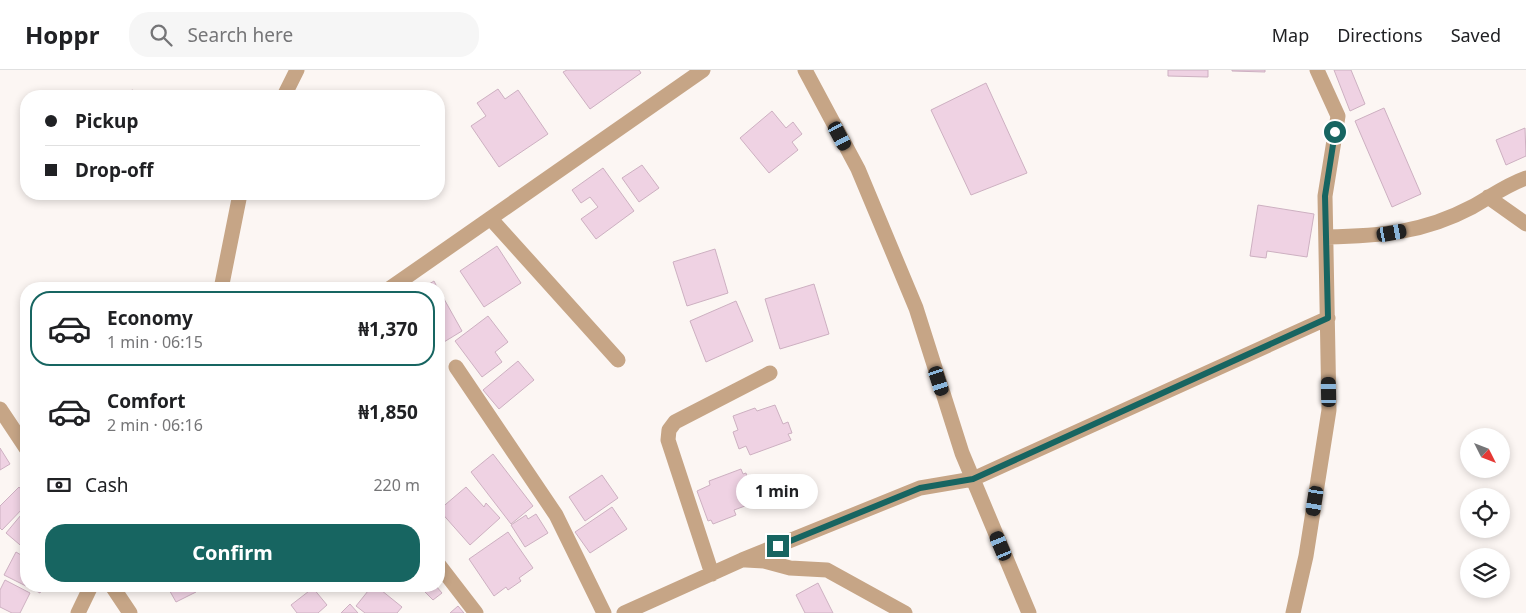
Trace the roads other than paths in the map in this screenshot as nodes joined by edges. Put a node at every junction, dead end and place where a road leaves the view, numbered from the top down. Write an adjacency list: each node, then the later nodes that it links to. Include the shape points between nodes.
1 (297, 70): 5 (street)
2 (703, 70): 9 (street)
3 (805, 70): 20 (street, via 858,169 916,308 962,454)
4 (1317, 70): 11 (street, via 1338,116 1325,196)
5 (287, 90)
6 (1526, 178): 7 (street)
7 (1488, 197): 10 (street); 11 (street, via 1425,227 1376,236)
8 (239, 200): 12 (street)
9 (491, 219): 13 (street); 15 (street)
10 (1526, 224)
11 (1326, 237): 14 (street)
12 (222, 282)
13 (399, 282)
14 (1328, 318): 20 (street); 33 (street, via 1330,410 1306,556)
15 (618, 360)
16 (456, 367): 29 (street, via 556,515)
17 (770, 373): 23 (street, via 675,422 669,430 668,440)
18 (0, 409): 19 (street)
19 (20, 439)
20 (973, 479): 21 (street, via 920,488); 32 (street)
21 (742, 560): 23 (street); 31 (street, via 827,570)
22 (445, 573): 28 (street)
23 (712, 574): 30 (street)
24 (88, 592): 26 (street)
25 (116, 592): 27 (street)
26 (78, 613)
27 (130, 613)
28 (476, 613)
29 (604, 613)
30 (624, 613)
31 (905, 613)
32 (1029, 613)
33 (1293, 613)

